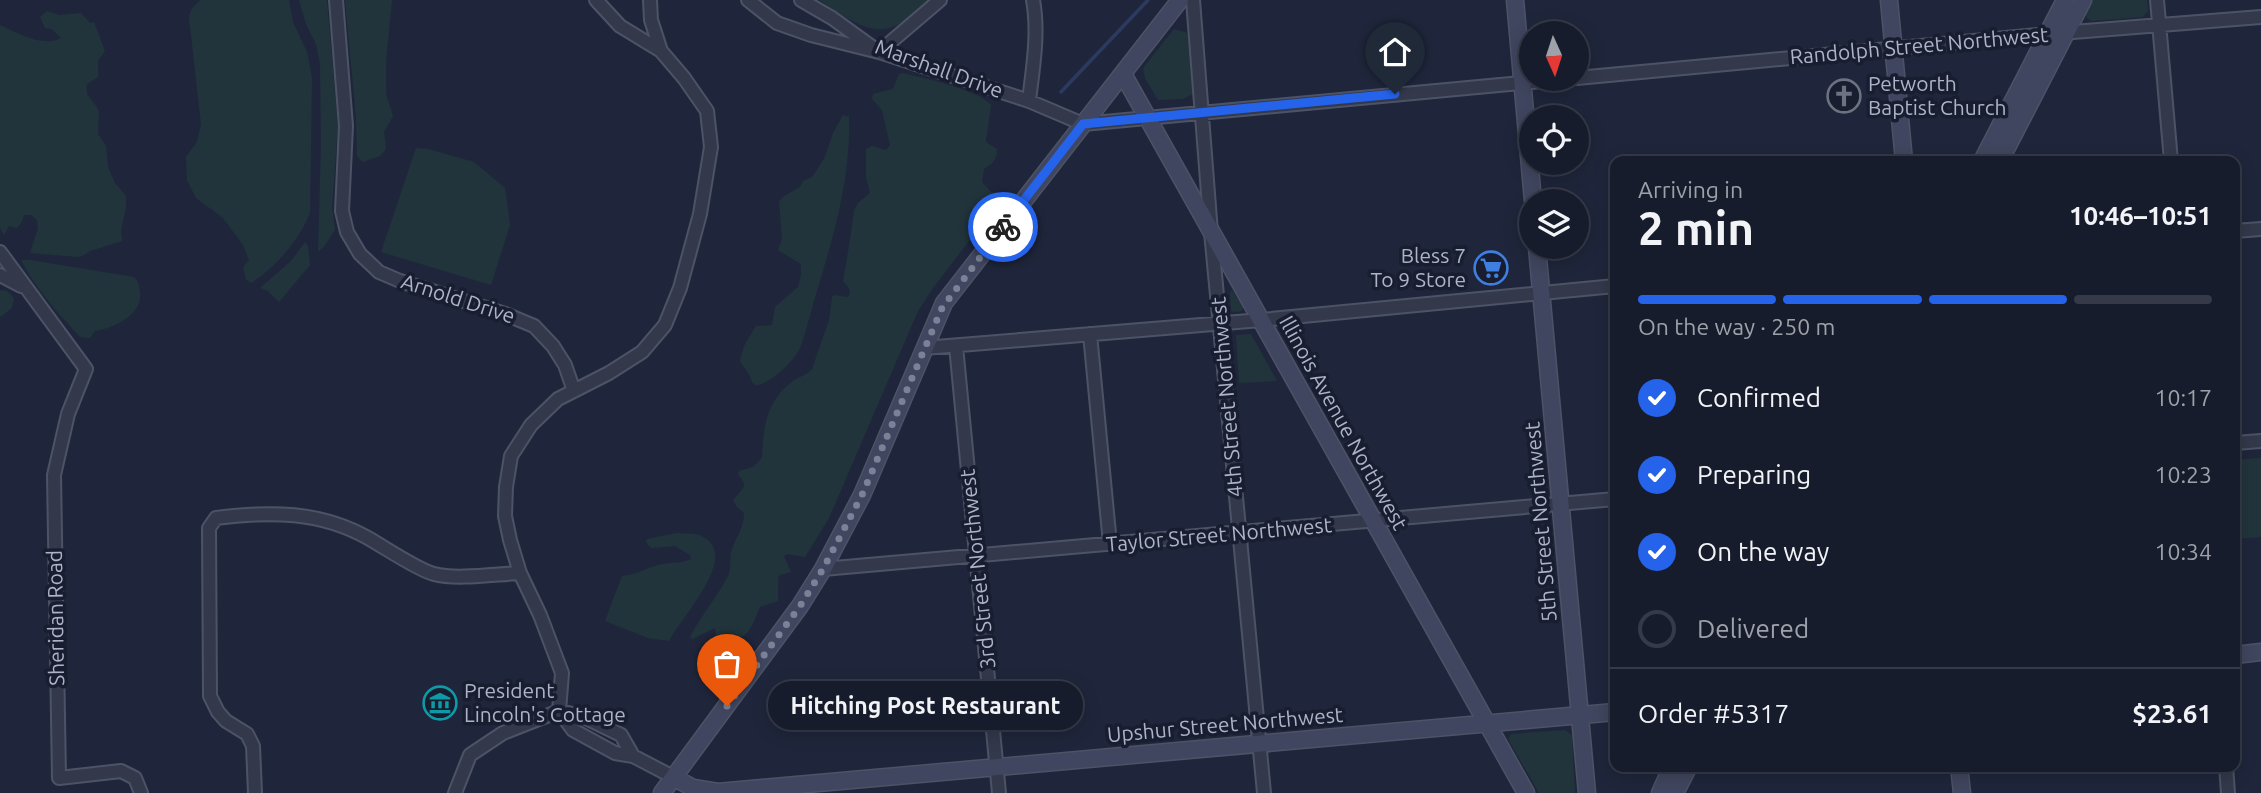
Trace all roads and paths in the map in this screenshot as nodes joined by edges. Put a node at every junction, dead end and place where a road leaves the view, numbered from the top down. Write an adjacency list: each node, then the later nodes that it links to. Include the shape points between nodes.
1 (336, 0): 50 (street, Arnold Drive, via 346,126 342,211 360,254 380,272 400,281 534,326 565,365)
2 (596, 0): 21 (street, via 620,26)
3 (650, 0): 21 (street)
4 (748, 0): 22 (street, via 777,23)
5 (802, 0): 22 (street, Marshall Drive)
6 (940, 0): 22 (street)
7 (1033, 0): 27 (street, via 1036,16)
8 (1180, 0): 23 (street)
9 (1193, 0): 28 (street, 4th Street Northwest)
10 (1515, 0): 19 (street)
11 (1889, 0): 20 (street)
12 (2065, 0): 18 (street)
13 (2083, 0): 17 (street)
14 (2157, 0): 16 (street)
15 (2261, 17): 16 (street, Randolph Street Northwest)
16 (2159, 25): 17 (street, Randolph Street Northwest); 34 (street)
17 (2067, 33): 18 (street, Randolph Street Northwest); 33 (street)
18 (2048, 34): 20 (street, Randolph Street Northwest); 32 (street)
19 (1519, 47)
20 (1894, 49): 24 (street, Randolph Street Northwest); 31 (street)
21 (661, 51): 50 (street, via 707,111 711,147 699,214 680,288 665,325 642,352)
22 (879, 52): 27 (street, Marshall Drive)
23 (1123, 74): 29 (street, Illinois Avenue Northwest); 30 (street)
24 (1589, 77)
25 (1519, 83): 28 (street)
26 (1523, 91): 35 (street)
27 (1029, 101): 30 (street, Marshall Drive)
28 (1202, 112): 29 (street); 38 (street, 4th Street Northwest)
29 (1147, 117): 30 (street); 38 (street, Illinois Avenue Northwest)
30 (1083, 124): 49 (street, via 950,294)
31 (1904, 156)
32 (1985, 156)
33 (2003, 156)
34 (2171, 156)
35 (1532, 189)
36 (2261, 229): 37 (street)
37 (2240, 231)
38 (1211, 232): 45 (street, Illinois Avenue Northwest); 46 (street, 4th Street Northwest)
39 (0, 252): 43 (street)
40 (1538, 259): 44 (street, 5th Street Northwest)
41 (0, 275): 43 (street)
42 (1610, 286): 44 (street)
43 (28, 290): 76 (street, Sheridan Road, via 86,369 68,414 54,475 59,778 121,771 135,778)
44 (1542, 293): 45 (street); 54 (street, 5th Street Northwest)
45 (1261, 320): 46 (street); 55 (street, Illinois Avenue Northwest)
46 (1221, 322): 47 (street); 56 (street, 4th Street Northwest)
47 (1090, 334): 48 (street); 57 (street)
48 (956, 346): 49 (street); 58 (street, 3rd Street Northwest)
49 (925, 348): 59 (street, via 862,495)
50 (574, 391): 60 (street, via 558,399 531,425 510,456 505,516)
51 (2261, 441): 52 (street)
52 (2240, 443)
53 (1610, 499): 54 (street, Taylor Street Northwest)
54 (1560, 504): 55 (street, Taylor Street Northwest); 65 (street, 5th Street Northwest)
55 (1373, 521): 56 (street, Taylor Street Northwest); 66 (street, Illinois Avenue Northwest)
56 (1240, 533): 57 (street, Taylor Street Northwest); 67 (street, 4th Street Northwest)
57 (1110, 544): 58 (street, Taylor Street Northwest)
58 (976, 556): 59 (street, Taylor Street Northwest); 69 (street, 3rd Street Northwest)
59 (823, 569): 74 (street)
60 (520, 573): 63 (street, via 562,673); 77 (street, via 432,574 361,534 302,515 216,518 209,528 210,696 218,712 247,734 253,746)
61 (2261, 652): 62 (street)
62 (2240, 654)
63 (559, 711): 68 (street, via 573,730 615,753); 68 (street, via 582,716 621,735); 78 (street, via 503,733 470,755)
64 (1610, 712): 65 (street, Upshur Street Northwest)
65 (1579, 714): 66 (street, Upshur Street Northwest); 83 (street, 5th Street Northwest)
66 (1486, 722): 67 (street, Upshur Street Northwest); 82 (street, Illinois Avenue Northwest)
67 (1259, 743): 69 (street, Upshur Street Northwest); 81 (street, 4th Street Northwest)
68 (633, 756): 74 (street)
69 (997, 767): 75 (street, Upshur Street Northwest); 80 (street, 3rd Street Northwest)
70 (1669, 772): 84 (street)
71 (1686, 772): 85 (street)
72 (1960, 772): 86 (street)
73 (2226, 772): 87 (street)
74 (675, 778): 75 (street, Upshur Street Northwest, via 703,791); 79 (street)
75 (732, 792)
76 (141, 793)
77 (255, 793)
78 (454, 793)
79 (662, 793)
80 (999, 793)
81 (1264, 793)
82 (1525, 793)
83 (1587, 793)
84 (1660, 793)
85 (1675, 793)
86 (1962, 793)
87 (2228, 793)

